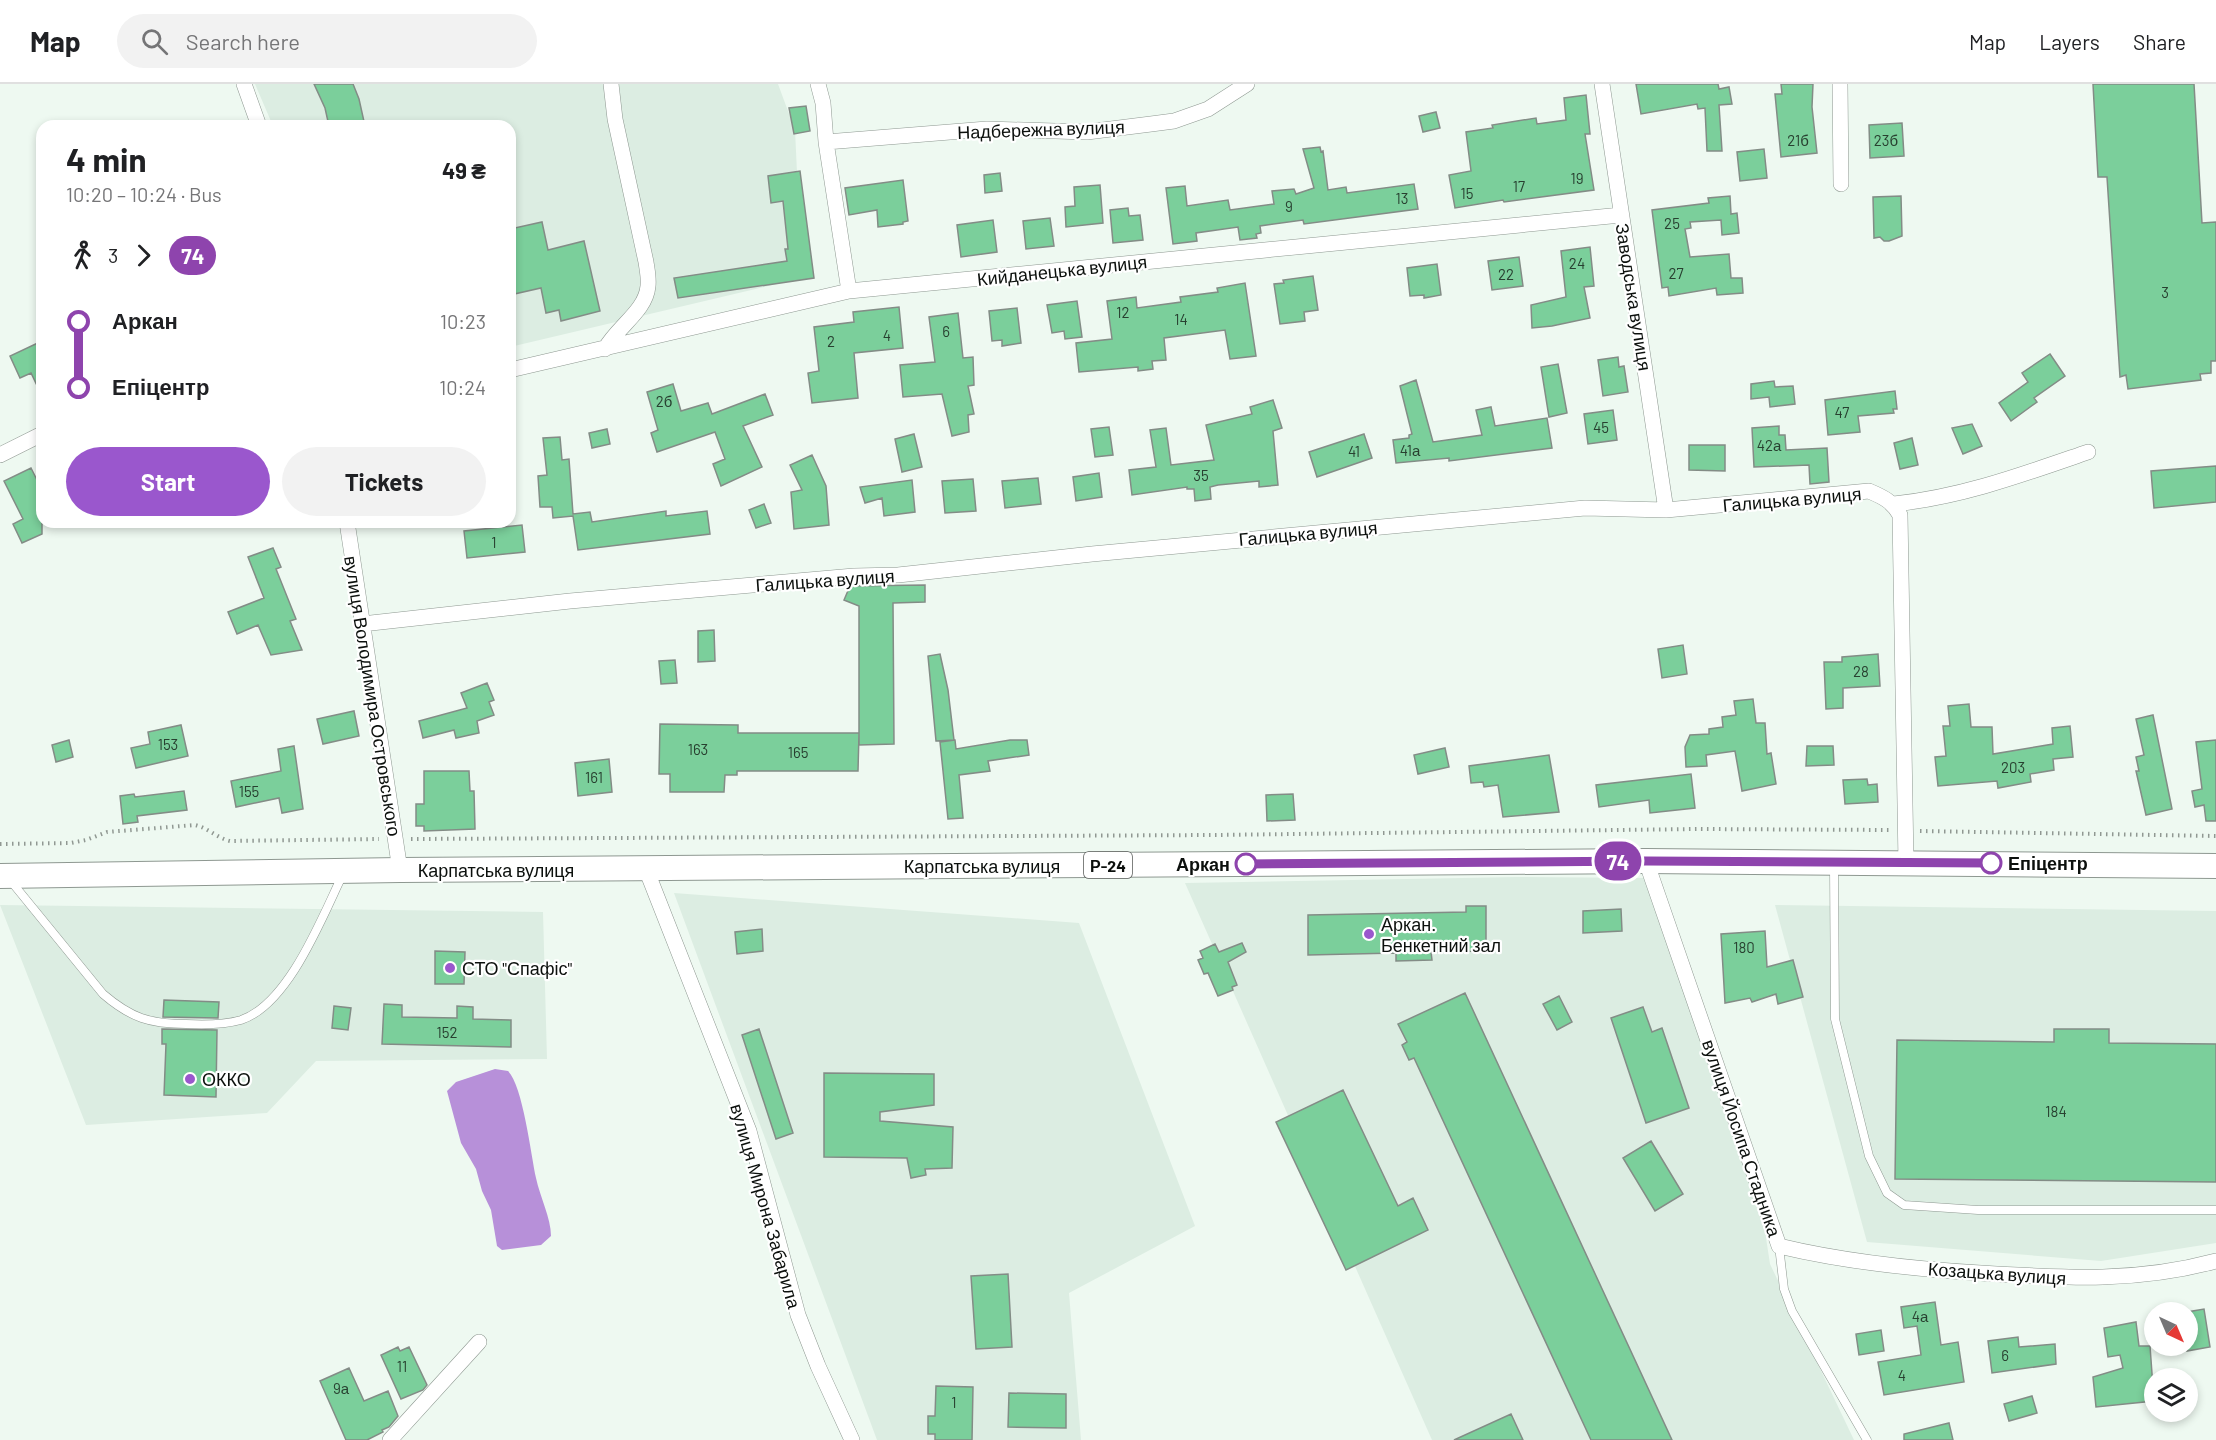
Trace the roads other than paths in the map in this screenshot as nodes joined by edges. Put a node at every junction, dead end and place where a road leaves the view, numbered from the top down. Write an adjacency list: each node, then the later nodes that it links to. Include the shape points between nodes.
1 (244, 84): 7 (street)
2 (611, 84): 12 (street, via 648,286 644,301)
3 (818, 84): 8 (street)
4 (1246, 84): 8 (street, Надбережна вулиця, via 1208,109 1151,124 1087,132 987,129)
5 (1840, 84): 9 (street)
6 (1606, 89): 10 (street, Заводська вулиця)
7 (257, 120)
8 (826, 142): 11 (street)
9 (1841, 184)
10 (1621, 215): 11 (street, Кийданецька вулиця); 18 (street, Заводська вулиця)
11 (849, 291): 12 (street, Кийданецька вулиця)
12 (605, 349): 13 (street, Кийданецька вулиця)
13 (516, 369)
14 (36, 437): 16 (street)
15 (2088, 452): 17 (street, via 1970,491)
16 (0, 455)
17 (1894, 504): 18 (street, Галицька вулиця, via 1869,492); 23 (street, via 1900,515)
18 (1666, 510): 20 (street, Галицька вулиця, via 1573,509 898,575 570,601)
19 (347, 528): 20 (street, вулиця Володимира Островського)
20 (363, 624): 26 (street, вулиця Володимира Островського)
21 (1646, 861): 22 (main road, Карпатська вулиця / Р-24); 25 (main road, Карпатська вулиця / Р-24); 30 (street, вулиця Йосипа Стадника)
22 (1834, 862): 23 (main road, Карпатська вулиця / Р-24); 29 (lane, via 1835,1019 1869,1156 1887,1193 1904,1205 1978,1210)
23 (1906, 862): 24 (main road, Карпатська вулиця / Р-24)
24 (2216, 866)
25 (646, 869): 26 (main road, Карпатська вулиця / Р-24); 34 (street, вулиця Мирона Забарила, via 749,1131 798,1315)
26 (400, 870): 27 (main road, Карпатська вулиця / Р-24)
27 (345, 871): 28 (main road, Карпатська вулиця / Р-24); 28 (lane, via 290,978 269,1003 242,1020 210,1025 166,1024 143,1020 121,1010)
28 (3, 876)
29 (2216, 1210)
30 (1779, 1246): 31 (street, Козацька вулиця, via 1909,1267 2059,1278 2128,1278); 35 (lane, вулиця Йосипа Стадника, via 1784,1289 1792,1311)
31 (2216, 1261)
32 (479, 1342): 33 (street)
33 (390, 1440)
34 (852, 1440)
35 (1867, 1440)

